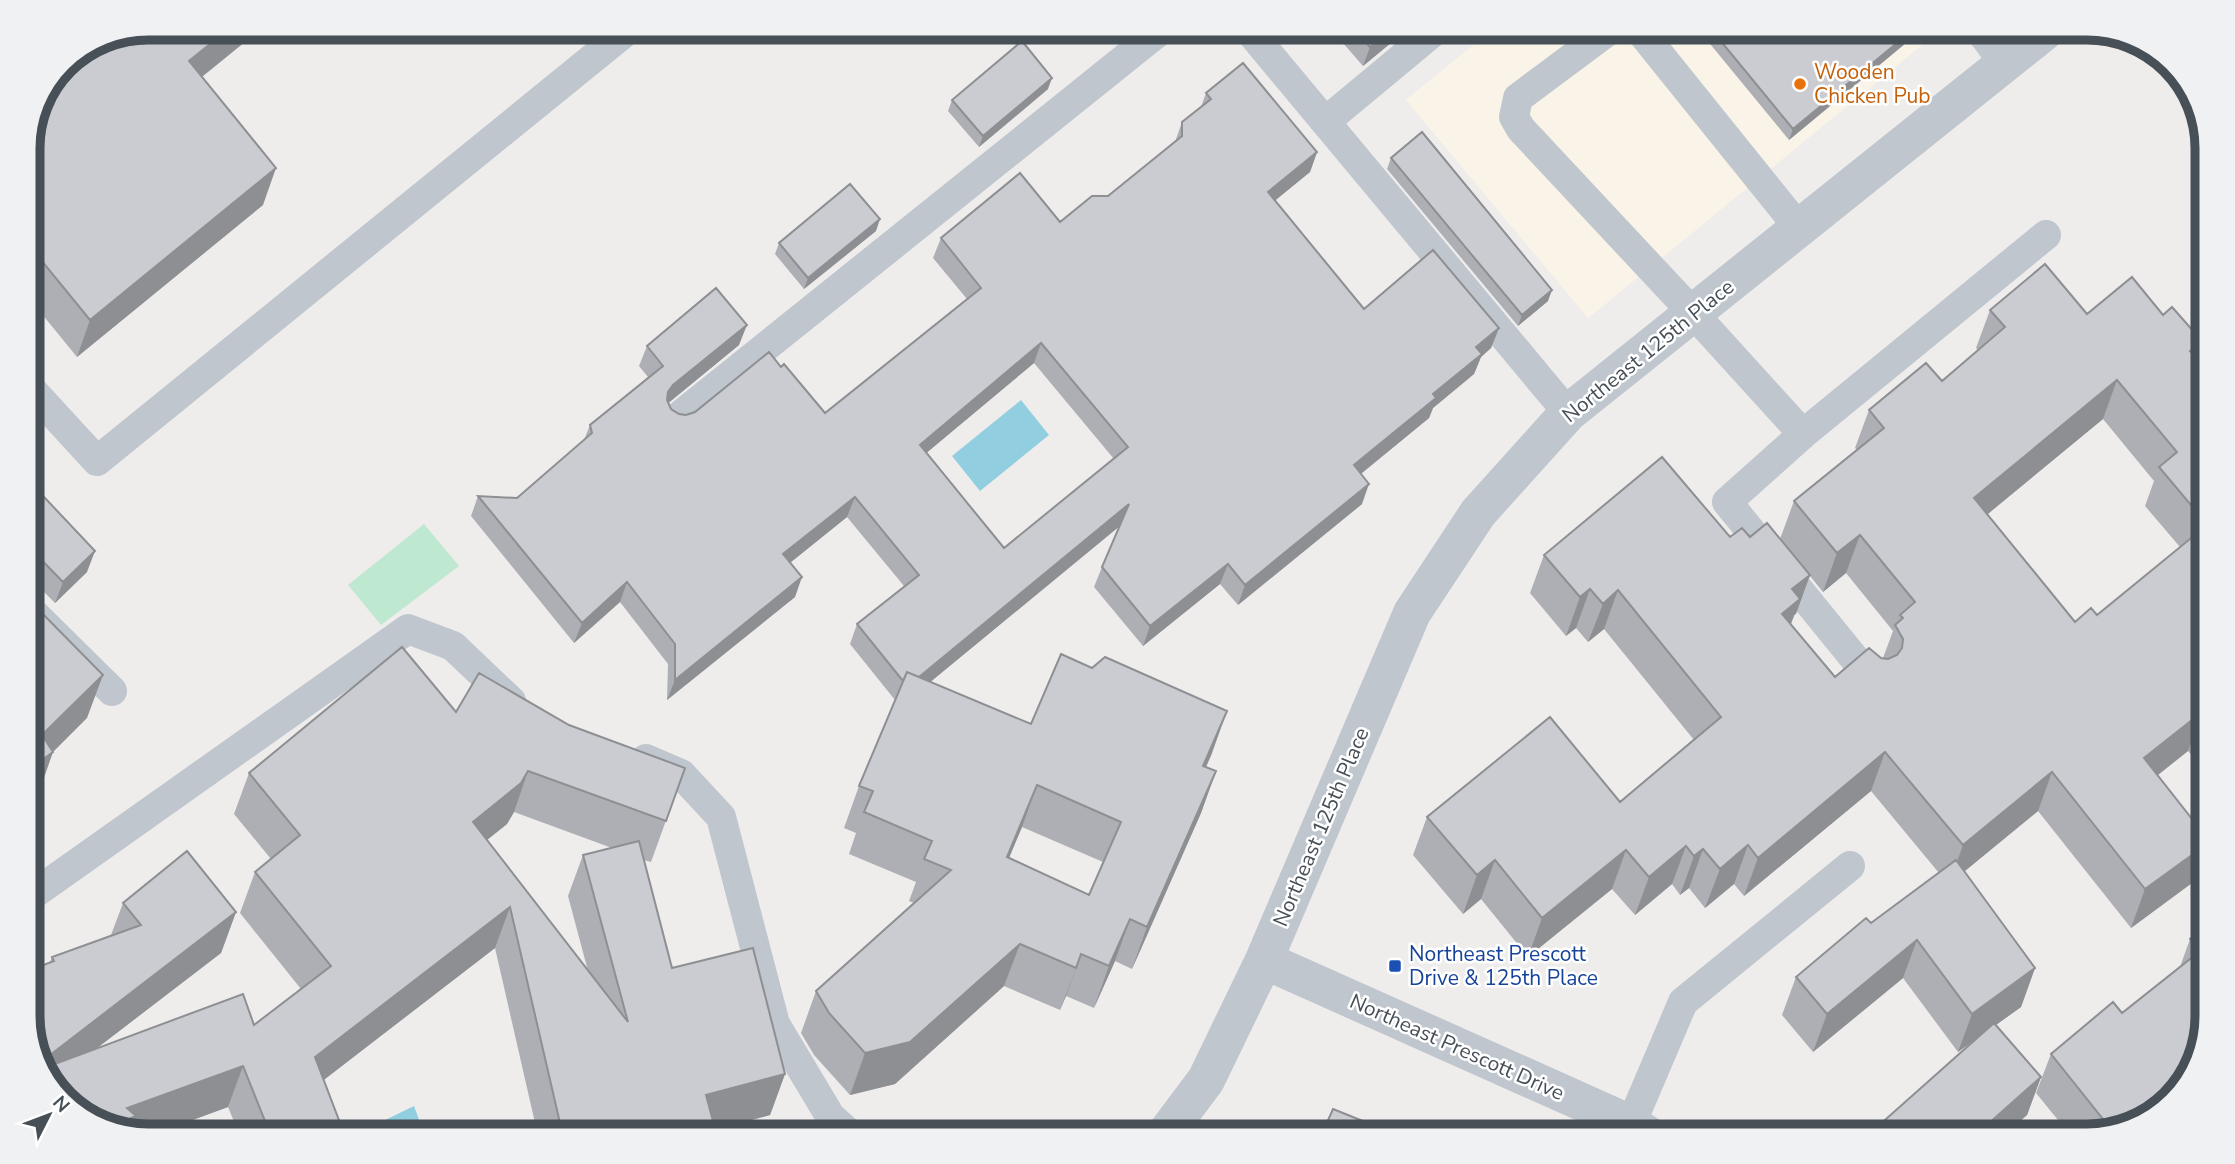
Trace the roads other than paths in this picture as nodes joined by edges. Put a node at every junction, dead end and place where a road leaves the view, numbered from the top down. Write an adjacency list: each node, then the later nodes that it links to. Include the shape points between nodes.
1 (615, 40): 14 (lane, via 97,461)
2 (1148, 40): 16 (lane)
3 (1257, 40): 10 (lane)
4 (1424, 40): 10 (lane)
5 (1596, 40): 13 (lane, via 1518,98 1514,117)
6 (1647, 40): 11 (lane)
7 (1987, 40): 9 (lane)
8 (2034, 40): 9 (street, Northeast 125th Place)
9 (2005, 64): 11 (street, Northeast 125th Place)
10 (1326, 121): 15 (lane)
11 (1799, 228): 13 (street, Northeast 125th Place)
12 (2046, 235): 17 (lane)
13 (1693, 313): 15 (street, Northeast 125th Place); 17 (lane)
14 (40, 399)
15 (1568, 413): 25 (street, Northeast 125th Place, via 1478,513 1412,612)
16 (677, 418)
17 (1802, 434): 19 (lane, via 1727,502)
18 (40, 620): 20 (lane)
19 (1872, 680)
20 (112, 691)
21 (533, 710): 24 (lane, via 509,699 453,646 408,629)
22 (619, 748): 26 (lane, via 681,774 721,817 775,1024)
23 (1850, 866): 29 (lane, via 1683,1002)
24 (40, 890)
25 (1264, 960): 27 (street, Northeast 125th Place, via 1206,1080); 28 (street, Northeast Prescott Drive)
26 (839, 1124)
27 (1173, 1124)
28 (1628, 1124)
29 (1643, 1124)

